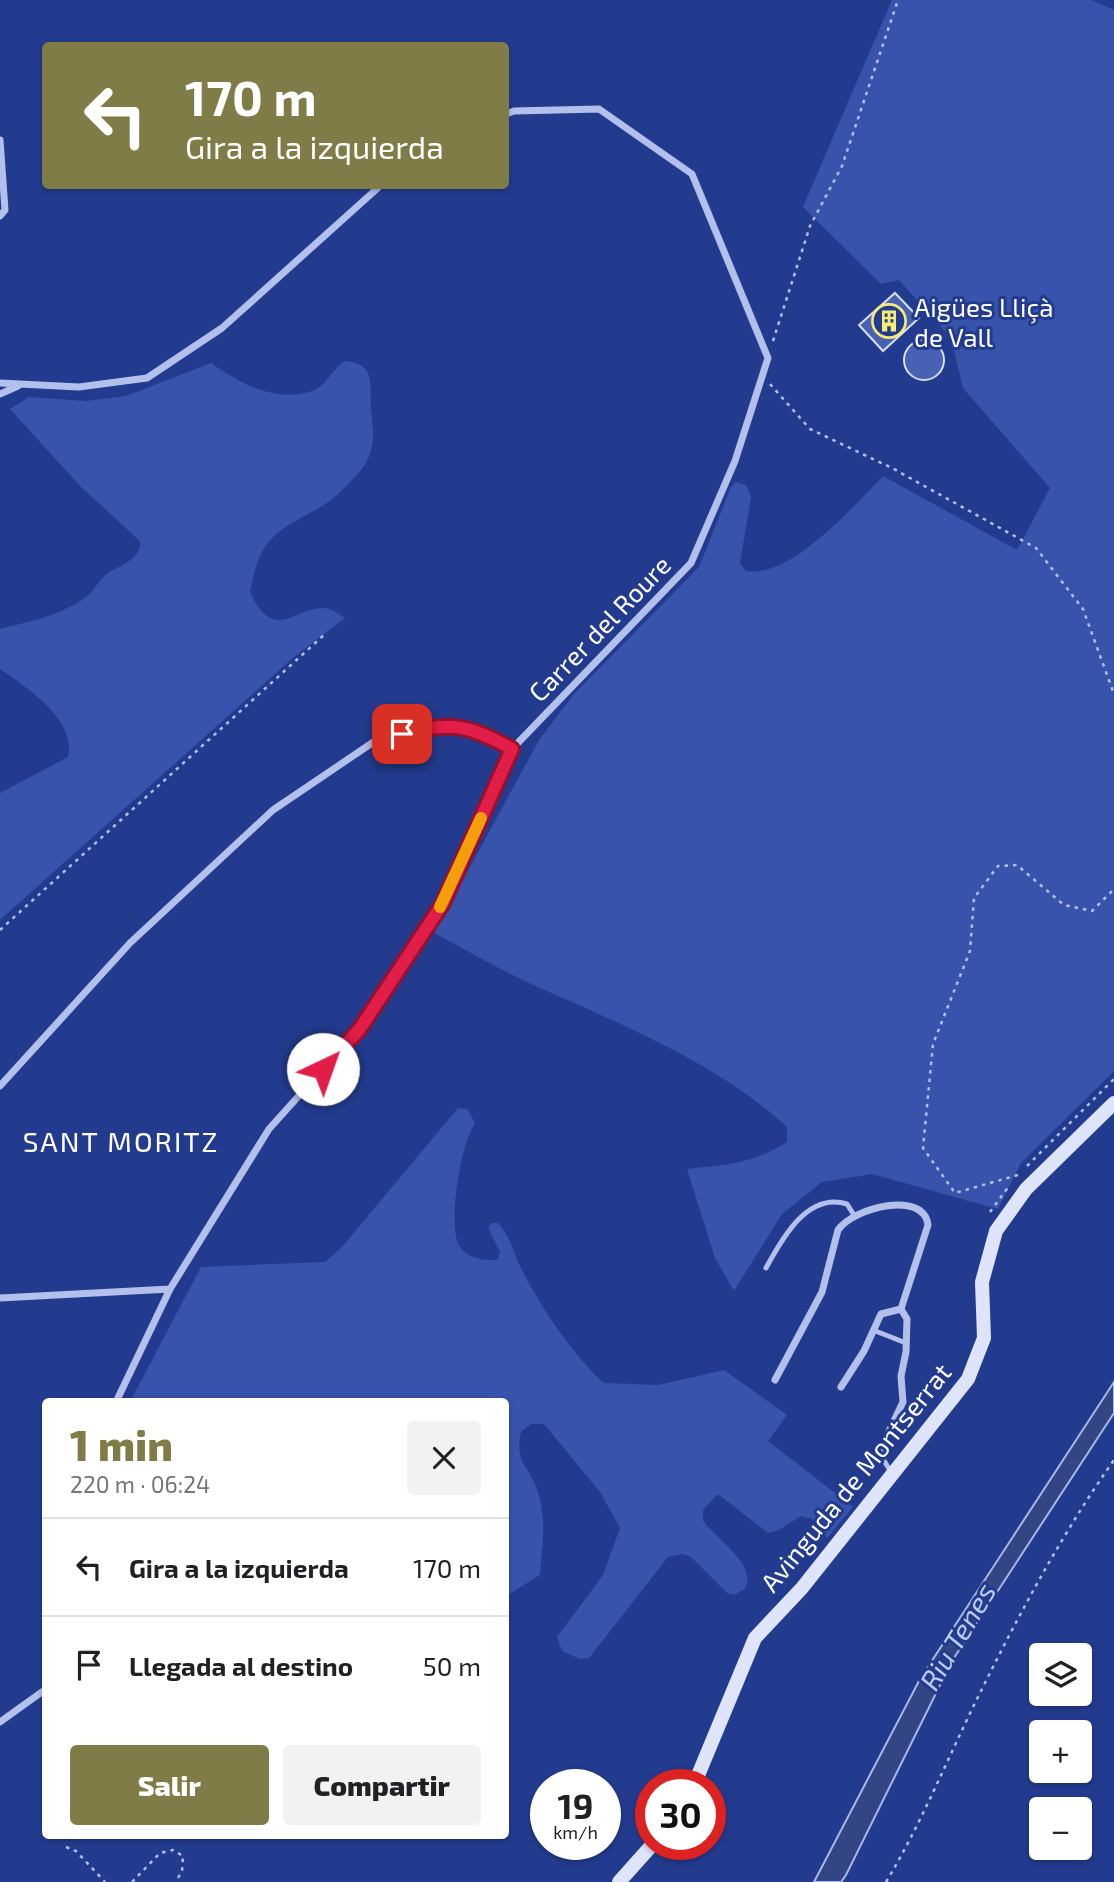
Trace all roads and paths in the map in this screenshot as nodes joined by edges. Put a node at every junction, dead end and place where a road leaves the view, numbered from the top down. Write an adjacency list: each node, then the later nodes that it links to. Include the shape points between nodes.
1 (898, 0): 6 (path, via 842,166 810,226)
2 (509, 113): 6 (street, via 599,109 692,174)
3 (0, 140): 5 (street, via 5,210)
4 (377, 189): 9 (street, via 222,328 147,378 79,387)
5 (0, 216)
6 (768, 358): 7 (street, Carrer del Roure)
7 (762, 375): 12 (path, via 810,429 892,467 1036,548 1083,609); 13 (street, Carrer del Roure, via 735,461 691,563)
8 (0, 383): 9 (street)
9 (18, 386): 10 (street)
10 (0, 394)
11 (324, 635): 15 (path)
12 (1114, 694)
13 (512, 749): 16 (street, via 475,729 428,727 375,741 273,810 130,943); 23 (street, Carrer del Roure, via 443,903 359,1030 269,1129)
14 (1114, 889): 18 (path, via 1092,911 1064,905 1017,865 998,866 974,898 970,951 933,1044 923,1148 956,1193)
15 (0, 930)
16 (0, 1086)
17 (1114, 1103): 33 (street, Avinguda de Montserrat, via 1026,1189 996,1231 982,1282 984,1338 968,1379)
18 (1018, 1175)
19 (992, 1208): 21 (path)
20 (854, 1215): 22 (lane, via 847,1204 839,1202 808,1212 780,1242); 25 (street, via 897,1205 928,1221); 28 (street, via 838,1230 822,1292)
21 (988, 1218)
22 (766, 1268)
23 (170, 1289): 24 (street); 30 (street, Carrer del Roure)
24 (0, 1298)
25 (901, 1309): 26 (street, via 881,1314); 27 (street)
26 (873, 1330): 27 (lane); 29 (street)
27 (906, 1343): 31 (street, via 903,1402)
28 (775, 1380)
29 (841, 1387)
30 (118, 1398)
31 (883, 1444): 33 (lane, via 883,1459)
32 (1114, 1460): 43 (path, via 1071,1523 975,1702 916,1832)
33 (893, 1475): 36 (street, Avinguda de Montserrat, via 802,1588 755,1638)
34 (42, 1692): 35 (street)
35 (0, 1722)
36 (701, 1769)
37 (66, 1847): 39 (path, via 76,1851)
38 (639, 1860): 42 (street)
39 (105, 1882)
40 (132, 1882): 41 (path, via 160,1853 173,1850 183,1857 182,1872)
41 (175, 1882)
42 (619, 1882)
43 (886, 1882)

